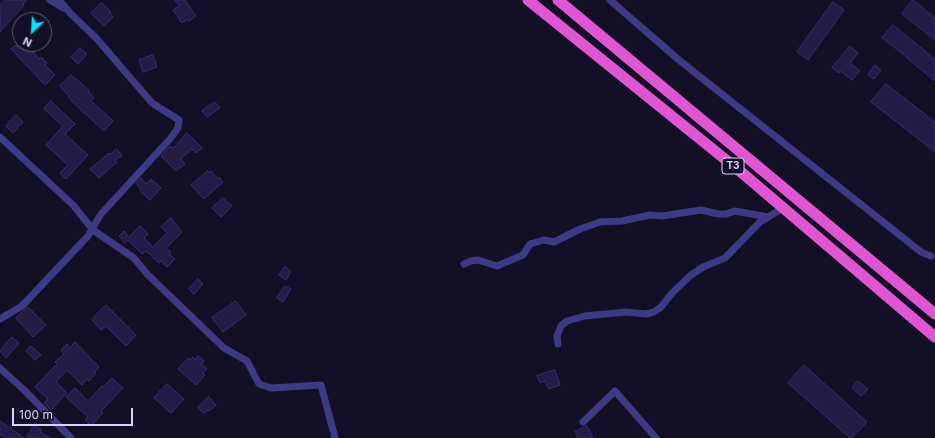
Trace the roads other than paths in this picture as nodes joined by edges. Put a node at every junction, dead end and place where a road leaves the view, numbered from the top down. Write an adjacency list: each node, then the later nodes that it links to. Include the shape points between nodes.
1 (50, 0): 6 (street)
2 (59, 0): 6 (street)
3 (528, 0): 8 (highway, T3)
4 (558, 0): 13 (highway, T3)
5 (610, 0): 11 (street, via 679,60 921,252)
6 (70, 13): 10 (street, via 97,39 152,103 180,120 170,139 101,214)
7 (0, 137): 10 (street, via 74,206)
8 (783, 208): 9 (street); 15 (highway, T3)
9 (768, 217): 12 (street, via 735,211 718,214 701,210 600,222 554,242 544,240 530,244 523,255 497,266 478,260); 16 (street, via 725,258 703,266 691,275 654,312 620,312 567,321 561,326 557,336)
10 (92, 229): 14 (street, via 22,306); 20 (street, via 134,258 147,274 224,348 246,361 259,384 272,388 321,385)
11 (931, 256)
12 (464, 264)
13 (935, 314)
14 (0, 319)
15 (935, 337)
16 (558, 344)
17 (0, 368): 19 (street)
18 (583, 422): 21 (street, via 615,391)
19 (71, 438)
20 (335, 438)
21 (656, 438)

